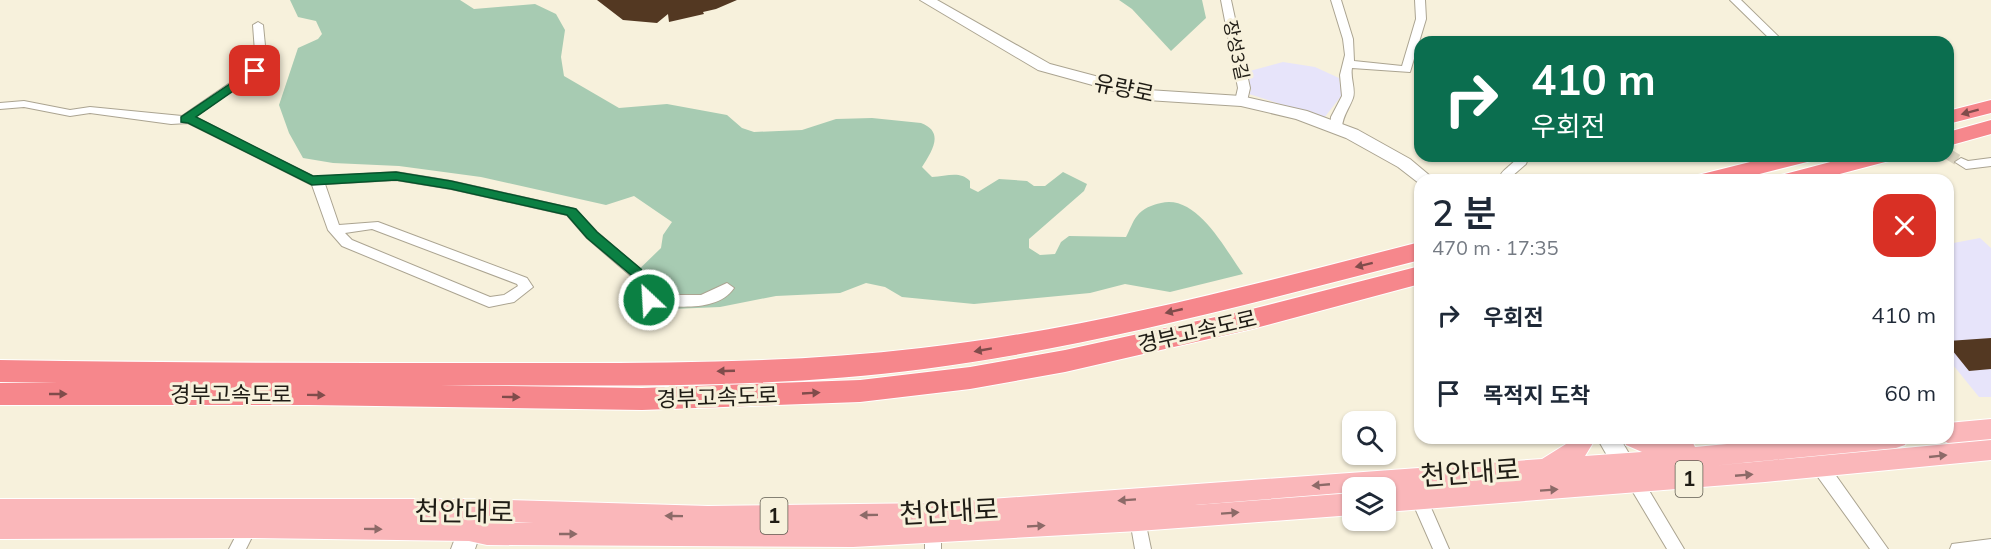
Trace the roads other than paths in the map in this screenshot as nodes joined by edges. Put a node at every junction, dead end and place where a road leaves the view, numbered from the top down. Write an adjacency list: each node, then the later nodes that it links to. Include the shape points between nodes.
1 (927, 0): 13 (street, 유량로, via 1015,52 1055,70 1147,95)
2 (1226, 0): 13 (street, 장성3길, via 1244,88)
3 (1336, 0): 10 (street, via 1348,39)
4 (1420, 0): 7 (street, via 1421,19)
5 (1735, 0): 8 (street)
6 (258, 26): 17 (street, via 262,66)
7 (1416, 36)
8 (1773, 36)
9 (1414, 43): 11 (street)
10 (1349, 64): 11 (street); 18 (street, via 1348,96)
11 (1406, 70): 12 (street)
12 (1414, 71)
13 (1241, 100): 18 (street, 유량로)
14 (0, 106): 17 (street, via 24,104 70,113 90,110)
15 (1991, 106): 16 (highway, one-way to 16)
16 (1954, 116)
17 (185, 119): 30 (street, via 312,181)
18 (1336, 127): 26 (street, 유량로)
19 (1991, 128): 20 (highway)
20 (1954, 137)
21 (1521, 162): 27 (street)
22 (1779, 162): 28 (highway)
23 (1858, 162): 29 (highway)
24 (1961, 162): 25 (street)
25 (1991, 162)
26 (1418, 174)
27 (1508, 174)
28 (1730, 174)
29 (1811, 174)
30 (317, 180): 31 (street); 34 (street, via 396,176 571,212 636,273 649,300 704,300 720,297)
31 (334, 230): 31 (street, via 347,243 489,302 499,303 526,287 522,281 373,225)
32 (1414, 252): 35 (highway, 경부고속도로, one-way to 35, via 1088,332 977,352 867,365 648,373)
33 (1414, 277): 36 (highway, 경부고속도로, one-way to 33, via 642,399 860,391 970,378 1065,361 1252,319)
34 (727, 288)
35 (0, 371)
36 (0, 394)
37 (1991, 429): 38 (main road)
38 (1954, 432)
39 (1580, 444): 45 (main road)
40 (1612, 444): 47 (street)
41 (1648, 444): 44 (main road)
42 (1834, 444): 44 (main road, 천안대로 / 1)
43 (1991, 450): 46 (main road, 천안대로 / 1, one-way to 43)
44 (1720, 455): 47 (main road, 천안대로 / 1)
45 (1547, 468): 47 (main road, 천안대로 / 1); 55 (main road, 천안대로 / 1, one-way to 55, via 934,514 708,517)
46 (1821, 468): 47 (main road, 천안대로 / 1, one-way to 46); 63 (street)
47 (1630, 474): 48 (main road, 천안대로 / 1, one-way to 47); 62 (street)
48 (1419, 499): 49 (main road, 천안대로 / 1); 61 (street)
49 (1396, 500)
50 (1342, 505): 52 (main road, 천안대로 / 1, one-way to 50)
51 (0, 510): 55 (main road, 천안대로 / 1)
52 (1138, 520): 56 (main road, 천안대로 / 1, one-way to 52); 60 (street)
53 (249, 527): 54 (main road, 천안대로 / 1); 55 (main road, 천안대로 / 1, one-way to 55); 59 (street)
54 (0, 528)
55 (478, 531): 57 (main road, 천안대로 / 1, one-way to 57)
56 (933, 540): 57 (main road, 천안대로 / 1, via 853,536)
57 (700, 542)
58 (1981, 548): 64 (street)
59 (237, 549)
60 (1143, 549)
61 (1441, 549)
62 (1676, 549)
63 (1880, 549)
64 (1958, 549)

